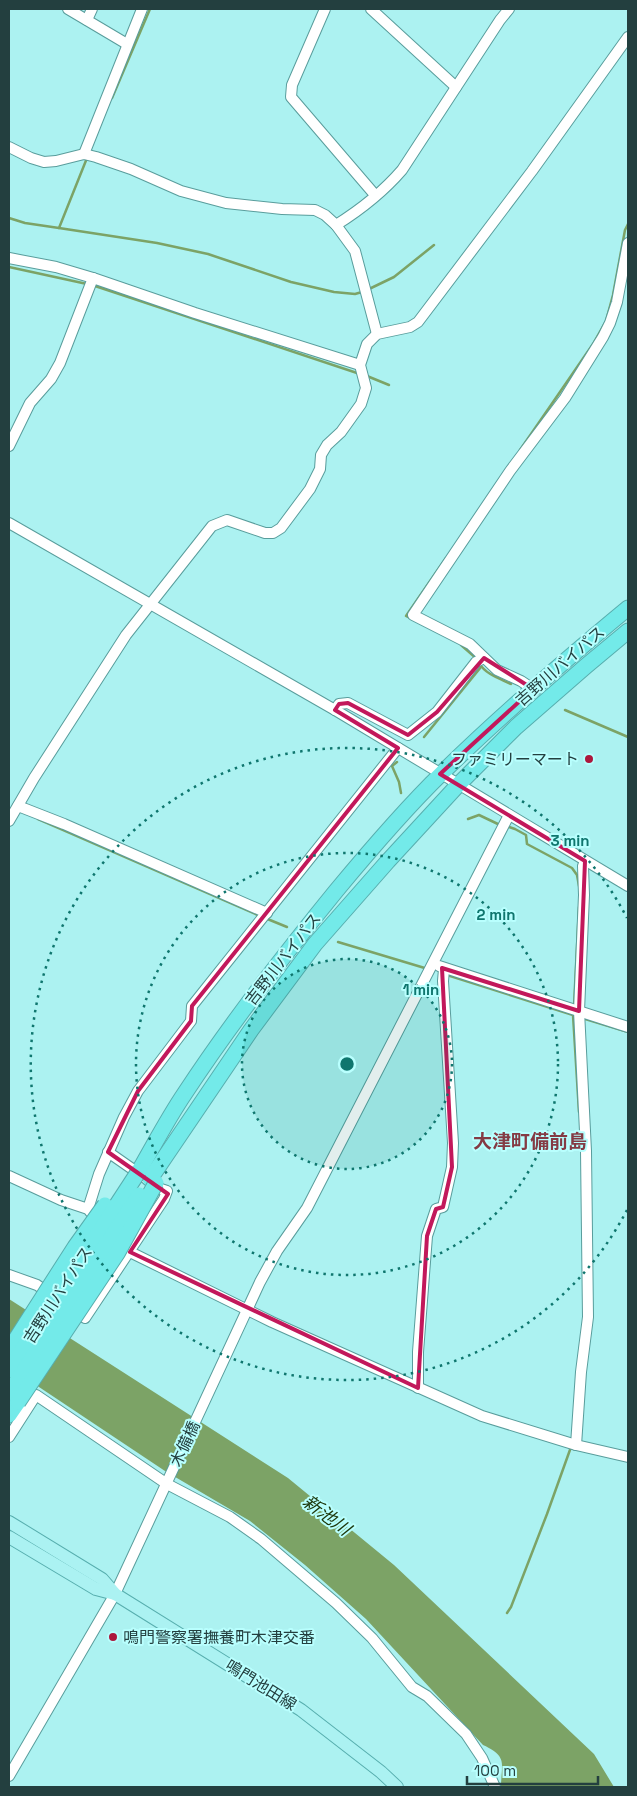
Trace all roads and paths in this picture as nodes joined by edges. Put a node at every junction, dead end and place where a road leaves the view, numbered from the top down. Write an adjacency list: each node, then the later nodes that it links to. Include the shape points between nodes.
1 (68, 9): 7 (street)
2 (92, 9): 7 (street)
3 (142, 9): 9 (street)
4 (325, 9): 13 (street, via 292,85 291,97)
5 (371, 9): 10 (street)
6 (509, 9): 10 (street)
7 (87, 20): 9 (street)
8 (628, 37): 18 (street, via 418,322 410,327)
9 (127, 44): 12 (street)
10 (456, 87): 13 (street, via 402,170)
11 (9, 146): 12 (street, via 44,162)
12 (84, 154): 14 (street, via 131,169 181,191 226,203 315,210)
13 (375, 195): 14 (street)
14 (336, 225): 18 (street, via 356,251)
15 (628, 243): 25 (street, via 617,302 603,337 565,398 510,471 413,615 470,644)
16 (9, 258): 17 (street)
17 (93, 278): 19 (street); 20 (street, via 60,363 30,404)
18 (377, 334): 19 (street, via 367,344)
19 (360, 364): 22 (street, via 366,388 361,404 327,445 310,489 281,528 274,534 265,533 227,520 212,526)
20 (9, 446)
21 (9, 523): 22 (street)
22 (150, 605): 27 (street); 31 (street, via 126,635)
23 (628, 608): 26 (highway, 吉野川バイパス)
24 (628, 631): 30 (highway, 吉野川バイパス, via 516,727)
25 (480, 660): 26 (street); 27 (street, via 437,712 408,734 348,703 339,704)
26 (533, 689): 29 (highway, 吉野川バイパス)
27 (335, 710): 28 (street)
28 (398, 748): 29 (street); 36 (street)
29 (440, 774): 30 (street); 42 (highway, 吉野川バイパス, via 372,847 275,967 184,1094)
30 (458, 785): 32 (street); 42 (highway, 吉野川バイパス, via 315,944 171,1148)
31 (18, 806): 33 (street); 36 (street)
32 (509, 815): 34 (street); 37 (street, 木備橋)
33 (9, 821)
34 (585, 861): 35 (street); 39 (street)
35 (628, 886)
36 (267, 912): 41 (street, via 192,1006 191,1021 138,1092)
37 (434, 963): 38 (street); 47 (street, 木備橋, via 308,1208 277,1251)
38 (444, 968): 39 (street); 50 (street, via 454,1143 443,1207 436,1209 428,1236)
39 (579, 1011): 40 (street); 54 (street, via 586,1151 588,1317)
40 (628, 1027)
41 (108, 1152): 44 (street); 45 (street, via 168,1191)
42 (145, 1175): 48 (highway, bridge, via 75,1247); 49 (highway, 吉野川バイパス, bridge); 51 (highway, 吉野川バイパス, bridge)
43 (9, 1176): 44 (street)
44 (88, 1209): 45 (street)
45 (130, 1252): 46 (street, via 85,1318 37,1285); 47 (street)
46 (9, 1275)
47 (248, 1310): 50 (street); 56 (street, 木備橋)
48 (9, 1350)
49 (9, 1370)
50 (418, 1388): 54 (street, via 482,1416)
51 (13, 1397): 52 (highway, 吉野川バイパス)
52 (9, 1415)
53 (9, 1437): 56 (street, via 36,1396)
54 (576, 1445): 55 (street)
55 (628, 1457)
56 (168, 1482): 59 (street, 木備橋); 62 (street, via 261,1539 336,1603 372,1638 412,1687 427,1696 466,1734 482,1758)
57 (9, 1522): 59 (main road, 鳴門池田線, via 102,1579)
58 (9, 1537): 59 (main road, 鳴門池田線, via 96,1589)
59 (115, 1594): 60 (street, 木備橋); 61 (main road, 鳴門池田線, via 301,1710)
60 (9, 1776)
61 (397, 1787)
62 (495, 1787)

